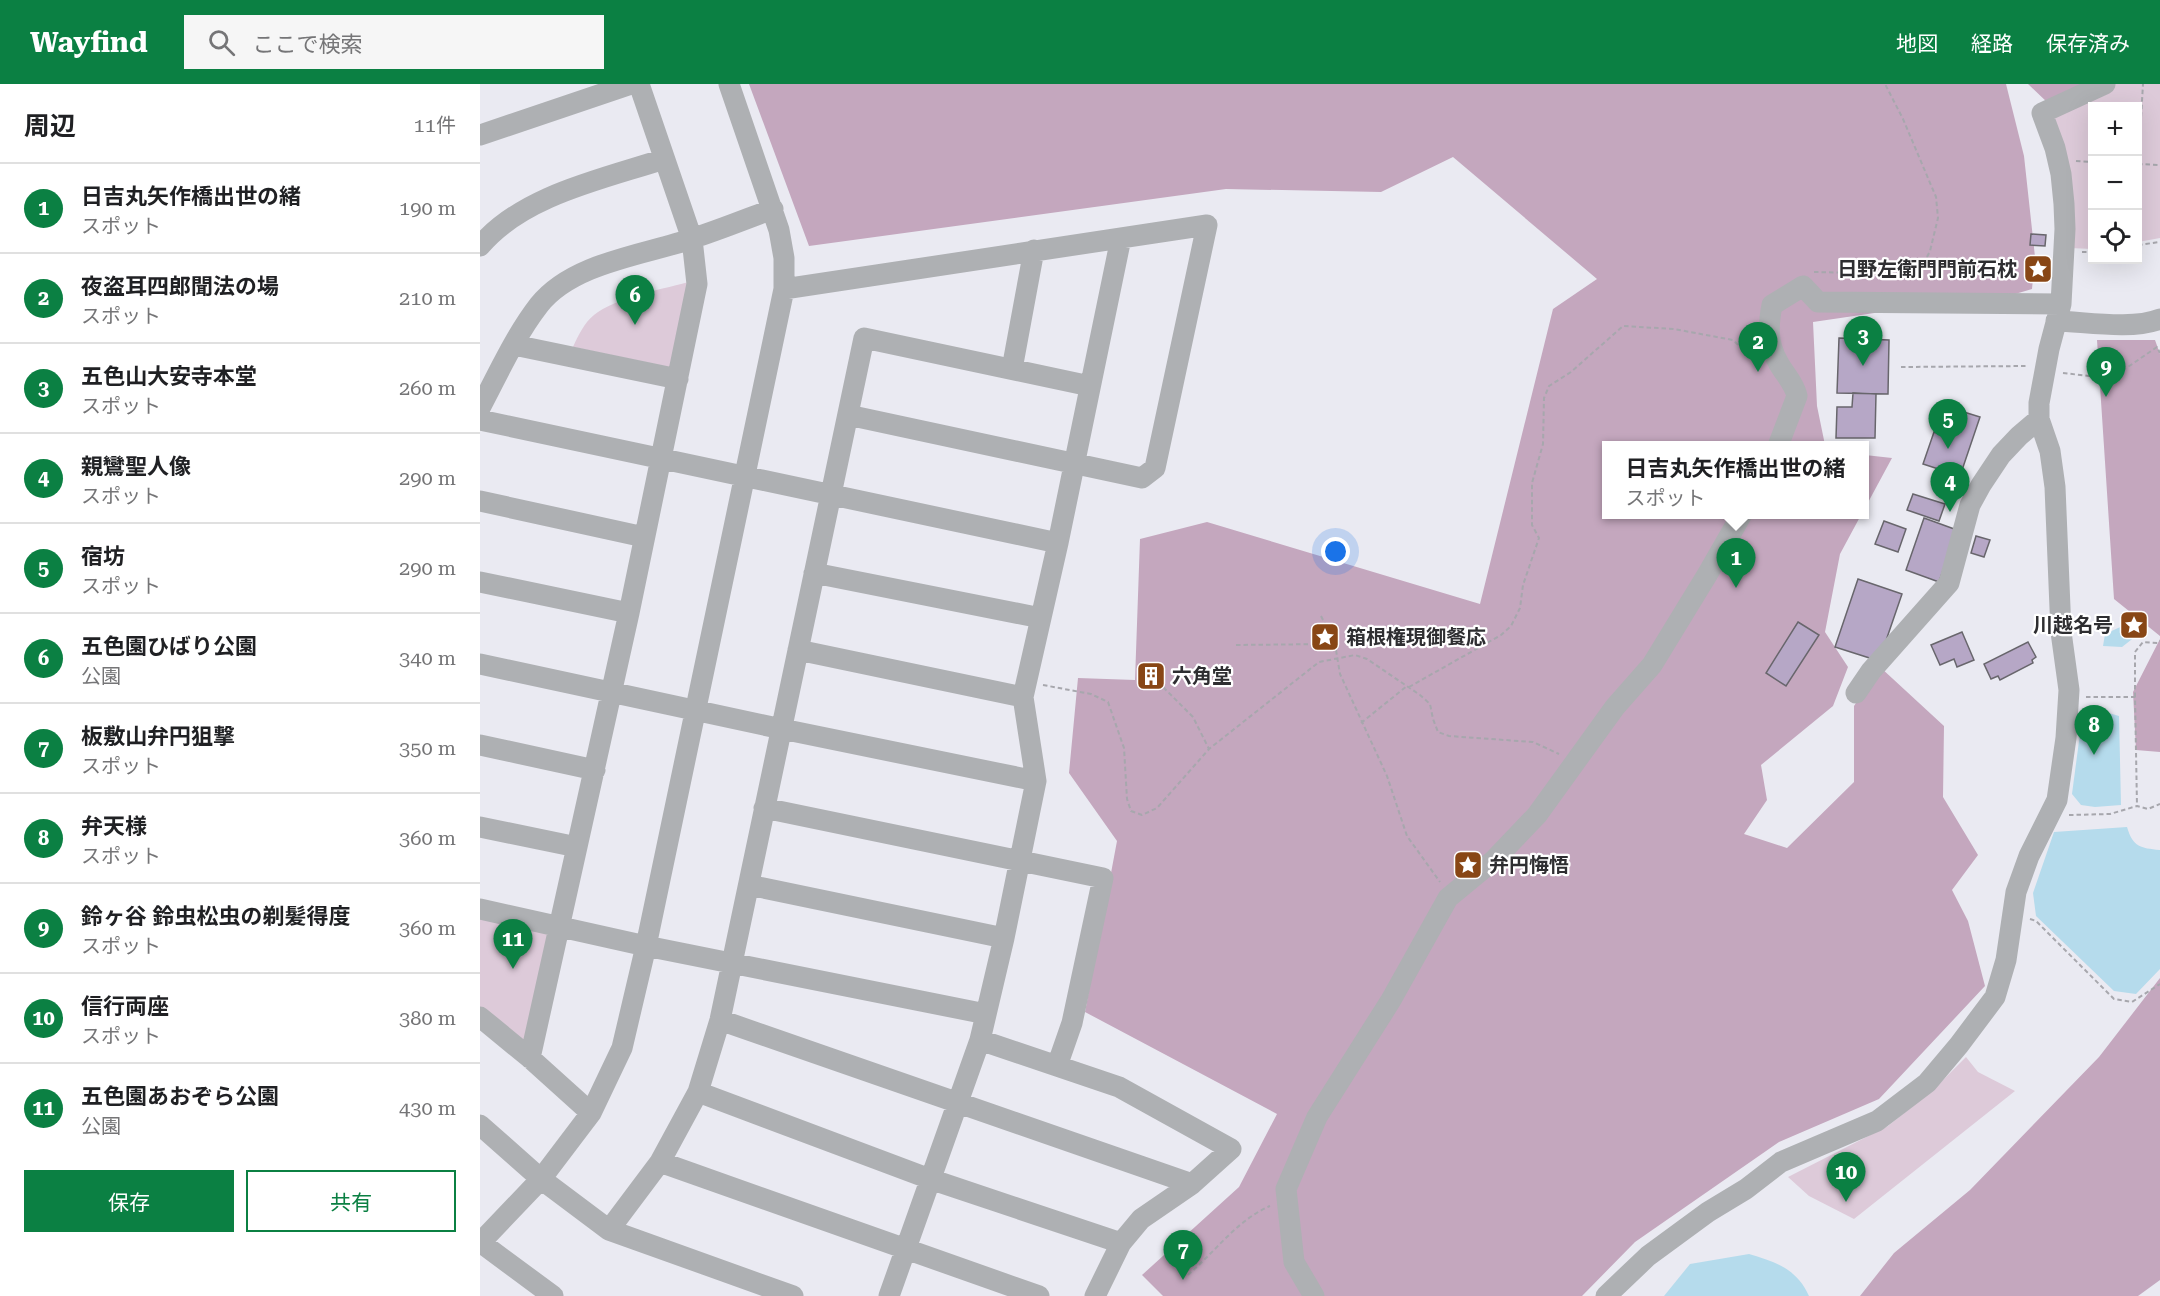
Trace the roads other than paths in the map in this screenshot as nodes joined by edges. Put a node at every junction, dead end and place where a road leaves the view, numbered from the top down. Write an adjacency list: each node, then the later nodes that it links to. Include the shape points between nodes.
1 (631, 84): 5 (street)
2 (639, 84): 6 (street)
3 (729, 84): 7 (street)
4 (2105, 84): 13 (street, via 2042,113 2055,148 2064,204)
5 (480, 135)
6 (664, 159): 9 (street); 10 (street, via 531,206 499,227)
7 (772, 209): 9 (street); 12 (street, via 784,258)
8 (1121, 238): 11 (street); 18 (street); 25 (street, via 1207,225 1155,468 1142,478)
9 (692, 239): 15 (street, via 602,265 567,281 539,305); 17 (street, via 697,284)
10 (480, 246)
11 (1034, 250): 12 (street); 16 (street)
12 (784, 289): 26 (street)
13 (2059, 313): 14 (street, via 2130,324); 21 (street, via 2045,368); 23 (street, via 1818,302 1803,286 1772,305 1768,323 1769,340 1797,396)
14 (2160, 319)
15 (514, 345): 17 (street); 19 (street)
16 (1012, 369): 18 (street); 20 (street, via 864,339)
17 (678, 379): 24 (street)
18 (1090, 386): 25 (street)
19 (480, 408)
20 (848, 415): 25 (street); 27 (street)
21 (2039, 419): 40 (street, via 2001,456 1970,505 1949,583); 80 (street, via 2050,451 2055,487 2068,697 2066,738 2057,800 2016,892 2006,960 1995,997 1927,1083 1877,1121 1781,1162 1648,1256)
22 (480, 420): 24 (street)
23 (1780, 441)
24 (661, 457): 26 (street); 30 (street)
25 (1075, 463): 31 (street)
26 (746, 476): 27 (street); 41 (street)
27 (831, 494): 31 (street); 32 (street)
28 (480, 501): 30 (street)
29 (1739, 519): 79 (street, via 1652,665 1615,707 1537,815 1509,847 1448,898 1391,1000 1317,1117 1286,1189 1294,1262)
30 (644, 537): 34 (street)
31 (1058, 543): 35 (street)
32 (814, 573): 35 (street); 36 (street)
33 (480, 582): 34 (street)
34 (629, 613): 39 (street)
35 (1041, 618): 38 (street)
36 (798, 650): 38 (street); 42 (street)
37 (480, 664): 39 (street)
38 (1025, 689): 45 (street)
39 (611, 693): 41 (street); 44 (street)
40 (1856, 693)
41 (694, 710): 42 (street); 54 (street)
42 (782, 729): 45 (street); 46 (street)
43 (480, 745): 44 (street)
44 (595, 770): 48 (street)
45 (1036, 781): 49 (street)
46 (765, 808): 49 (street); 50 (street)
47 (480, 827): 48 (street)
48 (578, 847): 52 (street)
49 (1020, 861): 53 (street); 61 (street, via 1103,878 1072,1023)
50 (749, 885): 53 (street); 55 (street)
51 (480, 909): 52 (street)
52 (559, 927): 54 (street); 60 (street)
53 (1004, 938): 56 (street)
54 (646, 946): 55 (street); 64 (street, via 622,1048)
55 (730, 963): 56 (street); 58 (street)
56 (986, 1014): 59 (street)
57 (480, 1017): 60 (street)
58 (720, 1020): 62 (street); 63 (street)
59 (980, 1040): 61 (street); 63 (street)
60 (530, 1058): 64 (street)
61 (1057, 1066): 69 (street, via 1119,1087 1231,1149)
62 (698, 1092): 66 (street); 68 (street)
63 (958, 1103): 68 (street); 69 (street)
64 (591, 1113): 67 (street)
65 (480, 1125): 67 (street)
66 (660, 1162): 70 (street); 73 (street)
67 (540, 1179): 70 (street); 71 (street)
68 (930, 1179): 72 (street); 73 (street)
69 (1192, 1184): 72 (street, via 1141,1219)
70 (609, 1230): 75 (street)
71 (480, 1243): 74 (street)
72 (1121, 1243): 78 (street)
73 (905, 1250): 76 (street); 77 (street)
74 (553, 1296)
75 (793, 1296)
76 (889, 1296)
77 (1039, 1296)
78 (1095, 1296)
79 (1314, 1296)
80 (1606, 1296)

